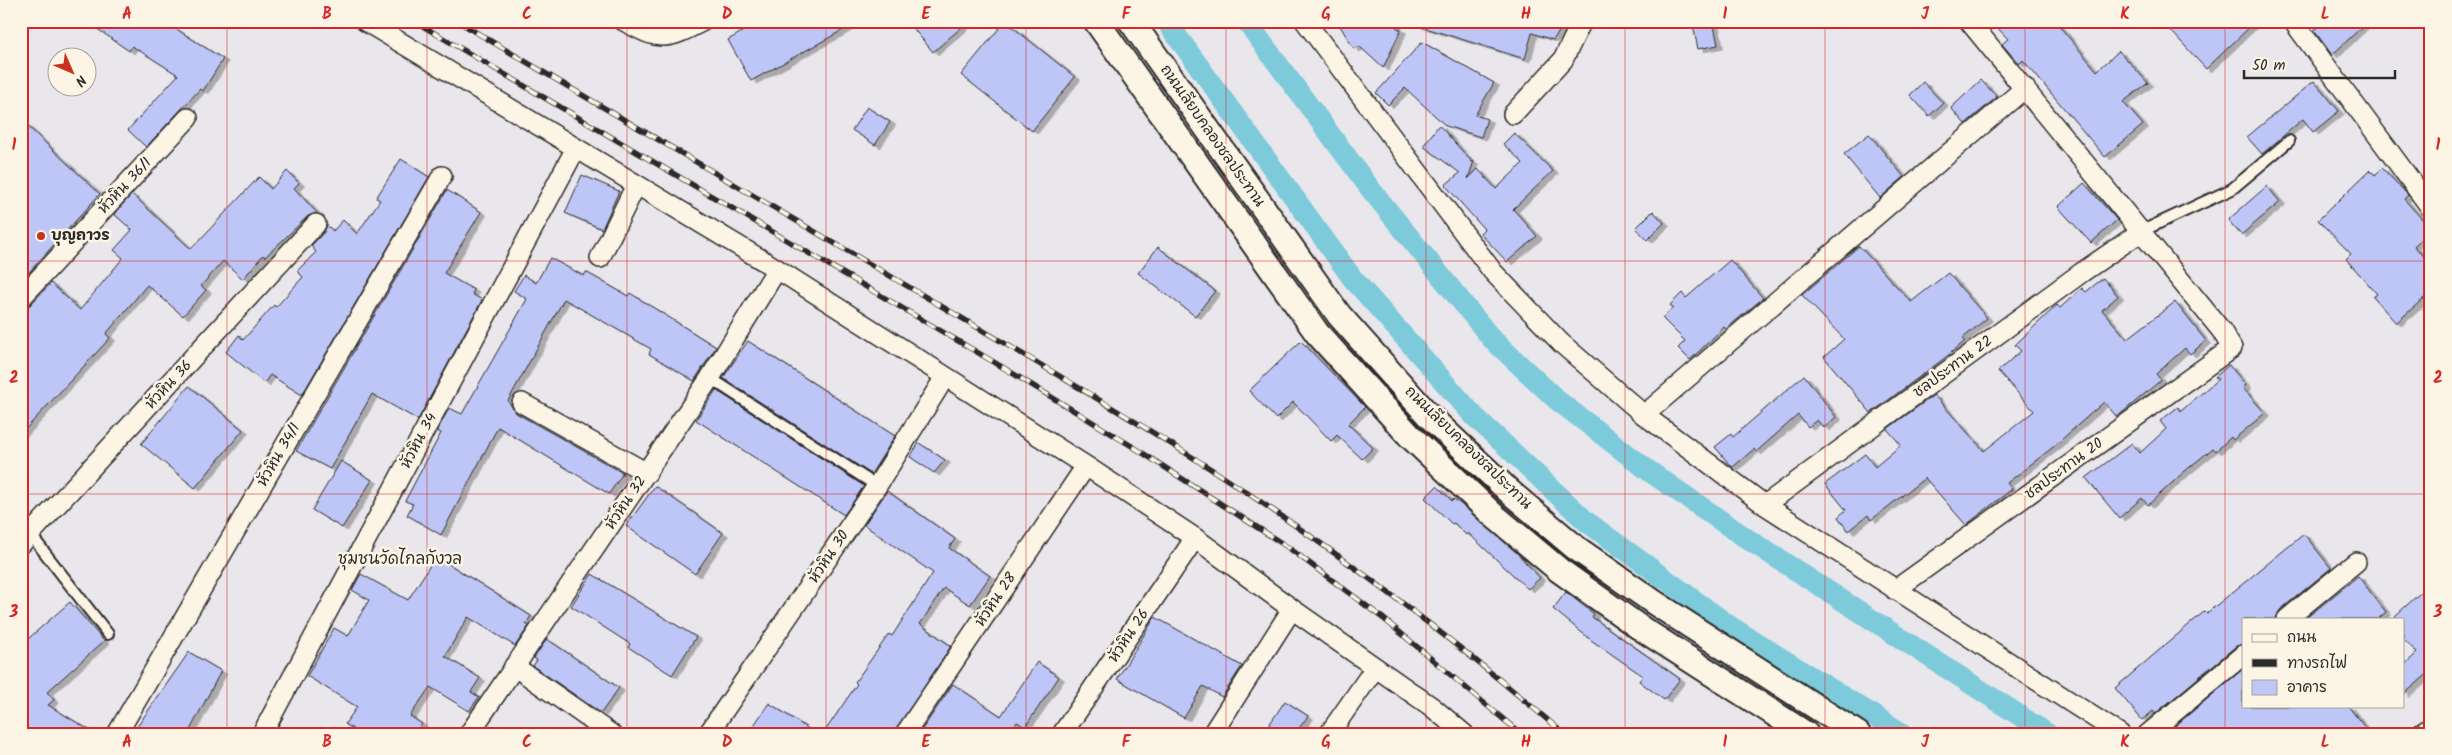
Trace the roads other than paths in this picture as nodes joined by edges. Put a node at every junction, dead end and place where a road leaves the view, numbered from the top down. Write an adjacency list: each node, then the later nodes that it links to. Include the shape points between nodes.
1 (364, 21): 14 (street)
2 (624, 21): 3 (street, via 661,37 677,35)
3 (703, 21)
4 (1096, 21): 52 (street, ถนนเลียบคลองชลประทาน, via 1317,332 1409,436 1492,514 1559,570 1639,627)
5 (1131, 21): 53 (street, ถนนเลียบคลองชลประทาน, via 1339,315 1429,416 1511,493 1576,548)
6 (1305, 21): 26 (street, via 1492,272 1561,343)
7 (1582, 21): 11 (street, via 1563,60)
8 (1969, 21): 10 (street)
9 (2293, 21): 17 (street)
10 (2025, 88): 19 (street); 26 (street)
11 (1512, 114)
12 (188, 118): 22 (street, หัวหิน 36/1)
13 (2289, 141): 19 (lane, via 2232,188)
14 (576, 148): 16 (street); 43 (street, หัวหิน 34)
15 (442, 176): 42 (street, หัวหิน 34/1)
16 (636, 184): 20 (street); 21 (street)
17 (2431, 208)
18 (316, 224): 31 (street, หัวหิน 36)
19 (2142, 232): 30 (street, ชลประทาน 22, via 2081,273); 34 (street, ชลประทาน 20, via 2232,348)
20 (600, 258)
21 (777, 269): 23 (street); 24 (street, หัวหิน 32)
22 (21, 298)
23 (945, 377): 27 (street); 29 (street, หัวหิน 30)
24 (710, 378): 28 (street, หัวหิน 32); 29 (lane)
25 (522, 403): 28 (street)
26 (1644, 415): 30 (street)
27 (1086, 466): 32 (street); 47 (street, หัวหิน 28)
28 (647, 473): 39 (street, หัวหิน 32)
29 (877, 486): 46 (street, หัวหิน 30)
30 (1765, 506): 34 (street)
31 (25, 534): 37 (lane)
32 (1195, 538): 35 (street); 48 (street, หัวหิน 26)
33 (2356, 562): 36 (street)
34 (1895, 590): 54 (street)
35 (1292, 609): 40 (street); 49 (street)
36 (2288, 618)
37 (108, 634)
38 (2242, 656): 55 (street)
39 (514, 666): 44 (street, หัวหิน 32); 45 (street)
40 (1375, 668): 50 (street); 51 (street, via 1432,707)
41 (2431, 727): 56 (street)
42 (117, 734)
43 (262, 734)
44 (469, 734)
45 (611, 734)
46 (708, 734)
47 (905, 734)
48 (1062, 734)
49 (1212, 734)
50 (1330, 734)
51 (1464, 734)
52 (1806, 734)
53 (1858, 734)
54 (2120, 734)
55 (2148, 734)
56 (2421, 734)

